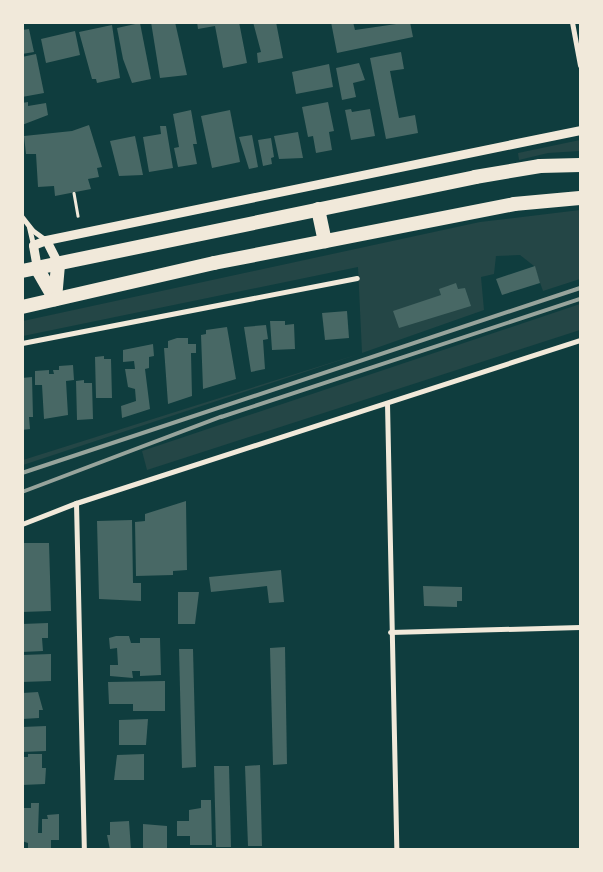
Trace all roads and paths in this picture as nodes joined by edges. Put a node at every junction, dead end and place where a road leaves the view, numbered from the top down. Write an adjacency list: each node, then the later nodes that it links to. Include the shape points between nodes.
1 (572, 22): 2 (street)
2 (580, 65)
3 (580, 130): 11 (street)
4 (580, 165): 7 (highway, via 555,165 475,177)
5 (74, 193): 8 (path)
6 (580, 198): 12 (highway, via 514,204)
7 (318, 209): 12 (highway); 14 (highway)
8 (78, 216)
9 (22, 217): 10 (street)
10 (28, 227): 11 (street); 13 (street)
11 (46, 240): 13 (street); 14 (street)
12 (325, 241): 18 (highway)
13 (33, 245): 15 (street)
14 (58, 264): 15 (highway); 18 (highway)
15 (37, 268): 16 (highway); 18 (highway)
16 (22, 272)
17 (357, 278): 21 (street)
18 (55, 299): 19 (highway)
19 (22, 307)
20 (580, 340): 22 (street)
21 (22, 344)
22 (387, 403): 23 (street); 26 (street)
23 (76, 503): 24 (street); 27 (street)
24 (22, 524)
25 (580, 627): 26 (street)
26 (390, 632): 28 (street)
27 (84, 850)
28 (396, 850)

